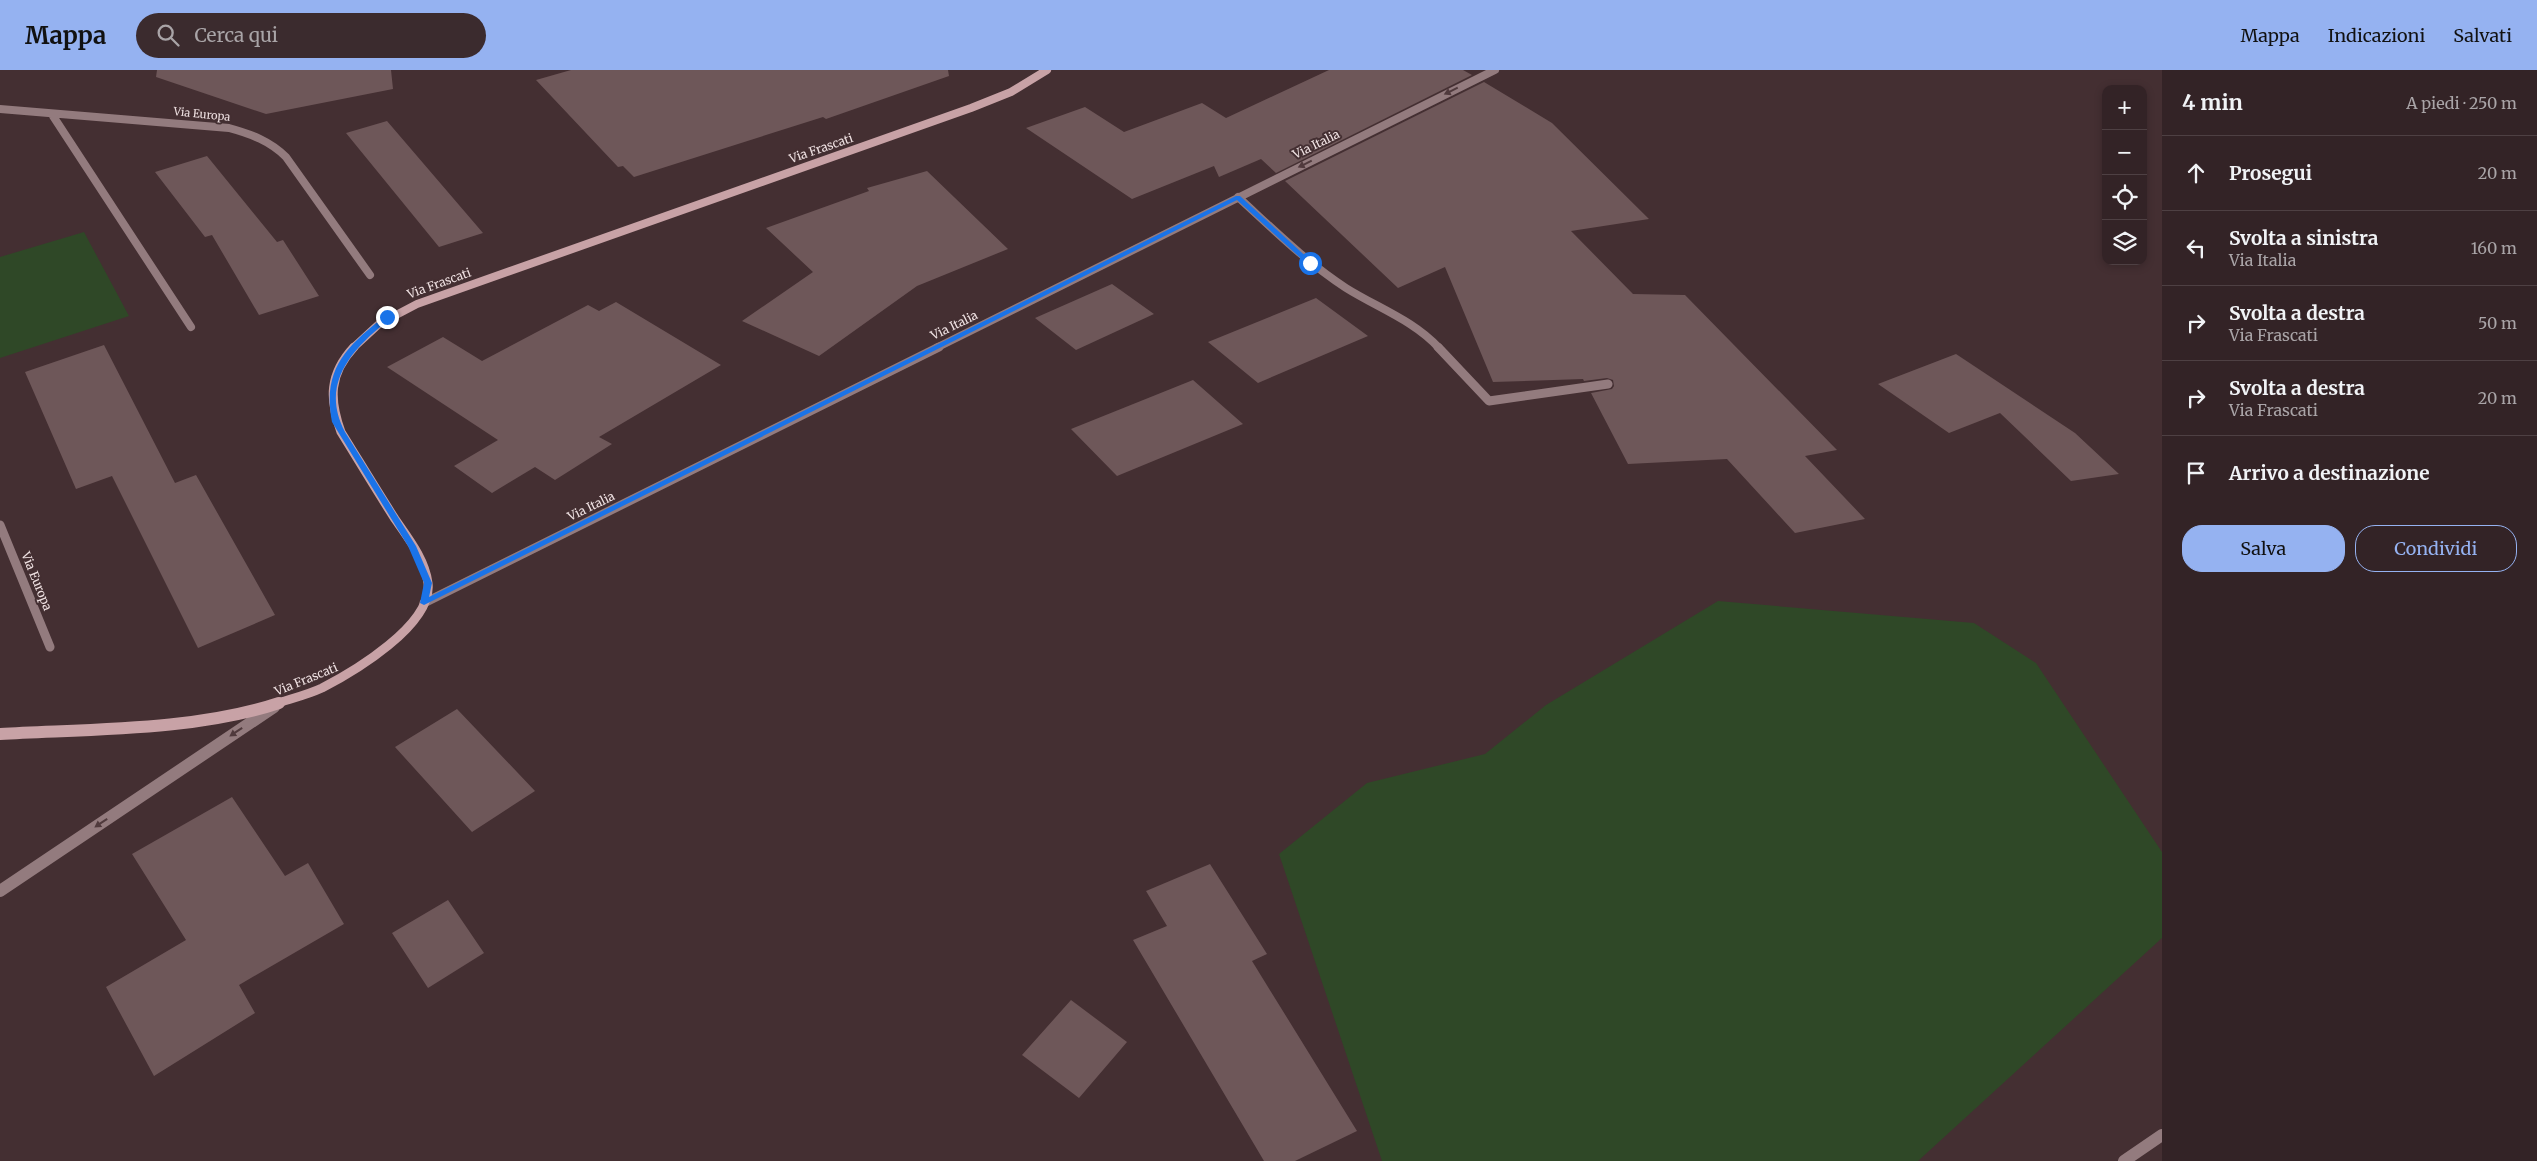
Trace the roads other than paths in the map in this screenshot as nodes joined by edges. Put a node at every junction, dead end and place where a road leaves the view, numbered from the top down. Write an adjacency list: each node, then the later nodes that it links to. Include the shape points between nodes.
1 (1047, 70): 10 (main road, Via Frascati, via 1011,92 971,108 417,304 378,323 344,360 332,389 333,411 341,432 424,570 428,583)
2 (1495, 70): 5 (street, Via Italia, one-way to 5)
3 (0, 110): 4 (street, Via Europa)
4 (53, 116): 6 (street, Via Europa, via 215,126 251,134 276,147 286,157); 7 (street)
5 (1238, 197): 8 (street, via 1310,263 1426,334 1489,401); 10 (street, Via Italia)
6 (370, 276)
7 (191, 328)
8 (1608, 384)
9 (0, 525): 11 (street, Via Europa)
10 (424, 603): 12 (main road, Via Frascati, via 397,639 370,661 339,681)
11 (50, 647)
12 (277, 705): 13 (main road, Via Frascati, via 160,724); 14 (street, one-way to 14)
13 (0, 734)
14 (0, 891)
15 (2162, 1135): 16 (street)
16 (2124, 1161)

